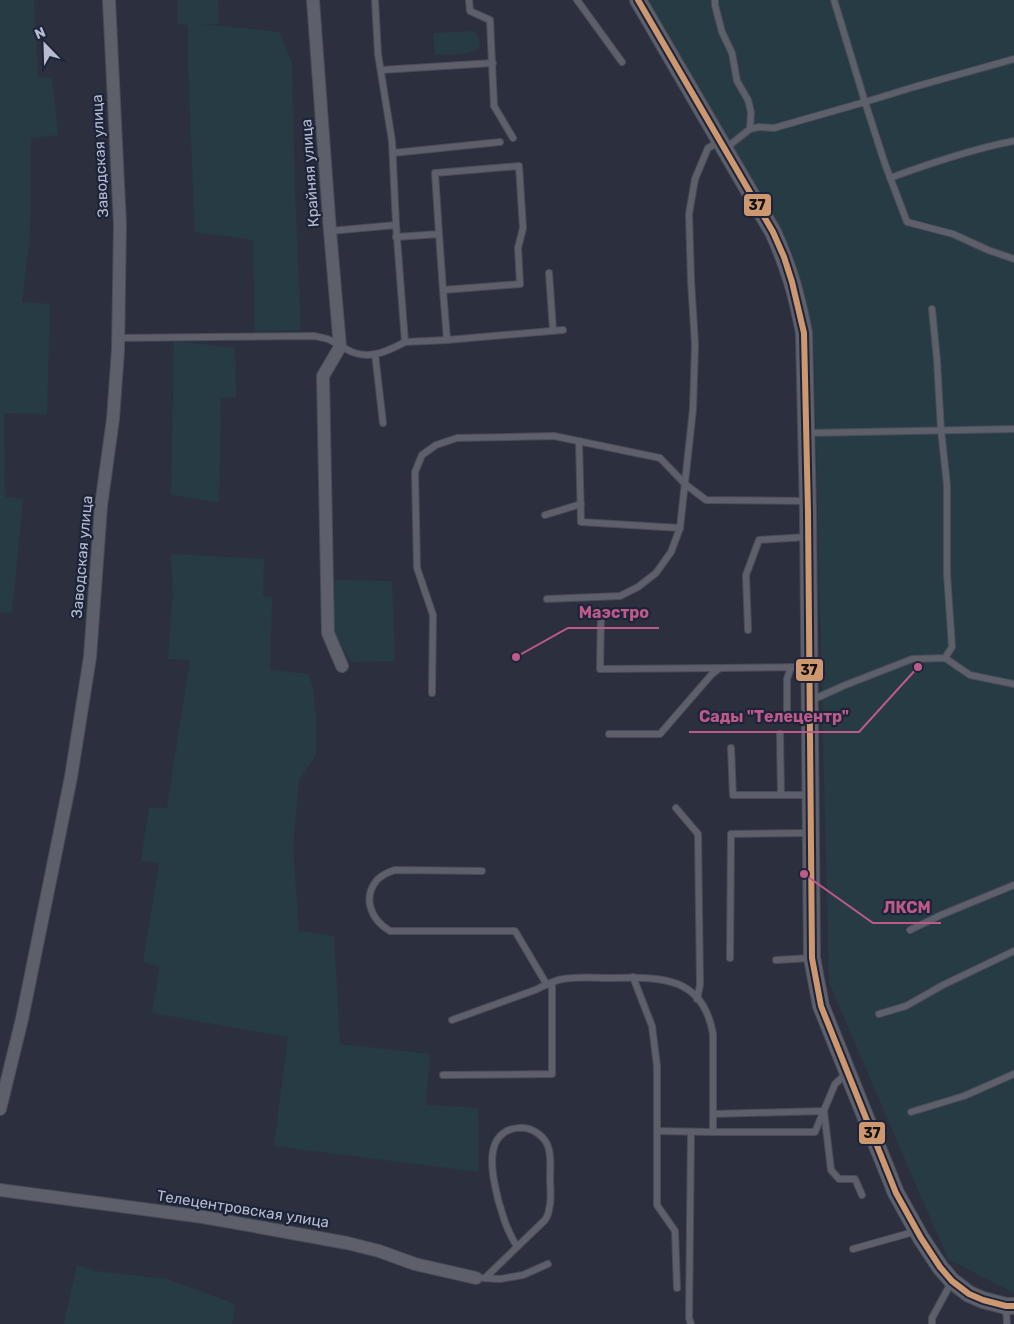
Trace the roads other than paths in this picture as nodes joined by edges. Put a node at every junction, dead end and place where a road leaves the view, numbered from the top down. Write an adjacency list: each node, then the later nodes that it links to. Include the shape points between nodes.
1 (109, 0): 31 (street, Заводская улица, via 120,225)
2 (313, 0): 22 (street, Крайняя улица)
3 (376, 0): 12 (lane)
4 (469, 0): 11 (lane, via 470,11 490,20)
5 (577, 0): 10 (lane)
6 (638, 0): 18 (street)
7 (715, 0): 14 (lane, via 722,32 732,53 737,82 748,100)
8 (834, 0): 13 (lane)
9 (1014, 60): 13 (lane)
10 (622, 62)
11 (493, 63): 12 (lane); 15 (lane, via 494,106)
12 (381, 70): 19 (lane)
13 (865, 102): 14 (lane, via 774,128); 20 (lane)
14 (750, 128): 18 (lane)
15 (513, 138)
16 (1014, 141): 20 (lane, via 936,161)
17 (500, 142): 19 (lane)
18 (723, 145): 39 (street, via 773,232 792,282 804,334); 41 (lane, via 708,148 696,179 689,214 695,344 693,409)
19 (393, 153): 21 (lane)
20 (890, 178): 25 (lane, via 907,222 952,234)
21 (396, 225): 22 (lane); 24 (lane)
22 (330, 231): 34 (street, Крайняя улица)
23 (439, 234): 24 (lane); 27 (lane); 27 (lane, via 435,173 519,166 523,228 518,248 520,284)
24 (396, 237): 33 (lane)
25 (1014, 259)
26 (548, 273): 29 (lane)
27 (444, 290): 32 (lane)
28 (932, 309): 38 (lane)
29 (554, 330): 30 (lane); 32 (lane)
30 (564, 330)
31 (118, 338): 34 (lane, via 314,336); 81 (street, Заводская улица, via 90,658 71,777 22,1019)
32 (447, 340): 33 (lane)
33 (405, 342): 35 (lane)
34 (340, 345): 35 (lane, via 357,354); 51 (street, via 324,376 328,633)
35 (375, 354): 36 (lane)
36 (383, 423)
37 (1014, 429): 38 (lane)
38 (941, 430): 39 (lane); 50 (lane, via 947,485 947,574 952,647)
39 (807, 433): 42 (street)
40 (579, 441): 41 (lane, via 660,458); 43 (lane); 56 (lane, via 554,436 457,438 436,445 422,455 415,472 417,568 433,615)
41 (685, 484): 42 (lane, via 706,500); 45 (lane)
42 (808, 501): 46 (street)
43 (581, 504): 44 (lane); 45 (lane, via 581,522)
44 (545, 515)
45 (680, 528): 47 (lane, via 671,552 656,573 638,587 620,596)
46 (809, 537): 49 (lane, via 759,540 746,575); 53 (street)
47 (547, 599)
48 (601, 615): 54 (lane, via 600,669)
49 (748, 630)
50 (945, 658): 55 (lane, via 970,675); 57 (lane, via 912,659)
51 (342, 666)
52 (791, 667): 53 (lane); 54 (lane); 58 (lane, via 786,679)
53 (810, 667): 57 (street)
54 (720, 668): 59 (lane, via 660,734)
55 (1014, 684)
56 (432, 694)
57 (810, 701): 63 (street)
58 (787, 717)
59 (609, 734)
60 (780, 734): 62 (lane)
61 (731, 748): 62 (lane, via 733,795)
62 (782, 795): 63 (lane)
63 (810, 795): 65 (street)
64 (676, 808): 75 (lane, via 698,834 700,984)
65 (810, 832): 70 (lane, via 732,834); 71 (street)
66 (482, 871): 74 (lane, via 395,870 377,880 372,890 370,909 377,922 390,930 515,931)
67 (1014, 885): 68 (lane)
68 (910, 930)
69 (1014, 951): 76 (lane, via 906,1006)
70 (730, 958)
71 (812, 958): 72 (lane); 78 (street, via 821,1006)
72 (776, 960)
73 (633, 977): 74 (lane, via 562,979); 75 (lane, via 676,982); 85 (lane, via 652,1026 657,1066)
74 (550, 984): 77 (lane); 79 (lane, via 552,1074)
75 (697, 999): 84 (lane, via 706,1010 712,1034)
76 (878, 1014)
77 (452, 1020)
78 (848, 1072): 82 (lane, via 835,1084); 90 (street, via 896,1193)
79 (443, 1074)
80 (1014, 1074): 83 (lane, via 964,1096)
81 (0, 1109)
82 (824, 1111): 84 (lane); 87 (lane, via 815,1132); 89 (lane, via 831,1170 839,1179 855,1179)
83 (912, 1112)
84 (713, 1114): 87 (lane)
85 (657, 1131): 86 (lane); 96 (lane, via 656,1205 675,1231)
86 (691, 1132): 87 (lane); 98 (lane)
87 (713, 1132)
88 (0, 1190): 94 (street, Телецентровская улица, via 280,1230 355,1245 415,1264)
89 (862, 1195)
90 (917, 1231): 92 (lane); 95 (street)
91 (517, 1247): 91 (lane, via 545,1220 550,1208 548,1146 536,1131 526,1128 507,1131 499,1138 492,1159 504,1220); 94 (lane)
92 (853, 1249)
93 (548, 1264): 94 (lane, via 523,1275)
94 (481, 1278)
95 (952, 1281): 97 (street, via 969,1294); 99 (lane, via 932,1318)
96 (677, 1288)
97 (1010, 1306): 100 (lane)
98 (691, 1324)
99 (932, 1324)
100 (1007, 1324)

